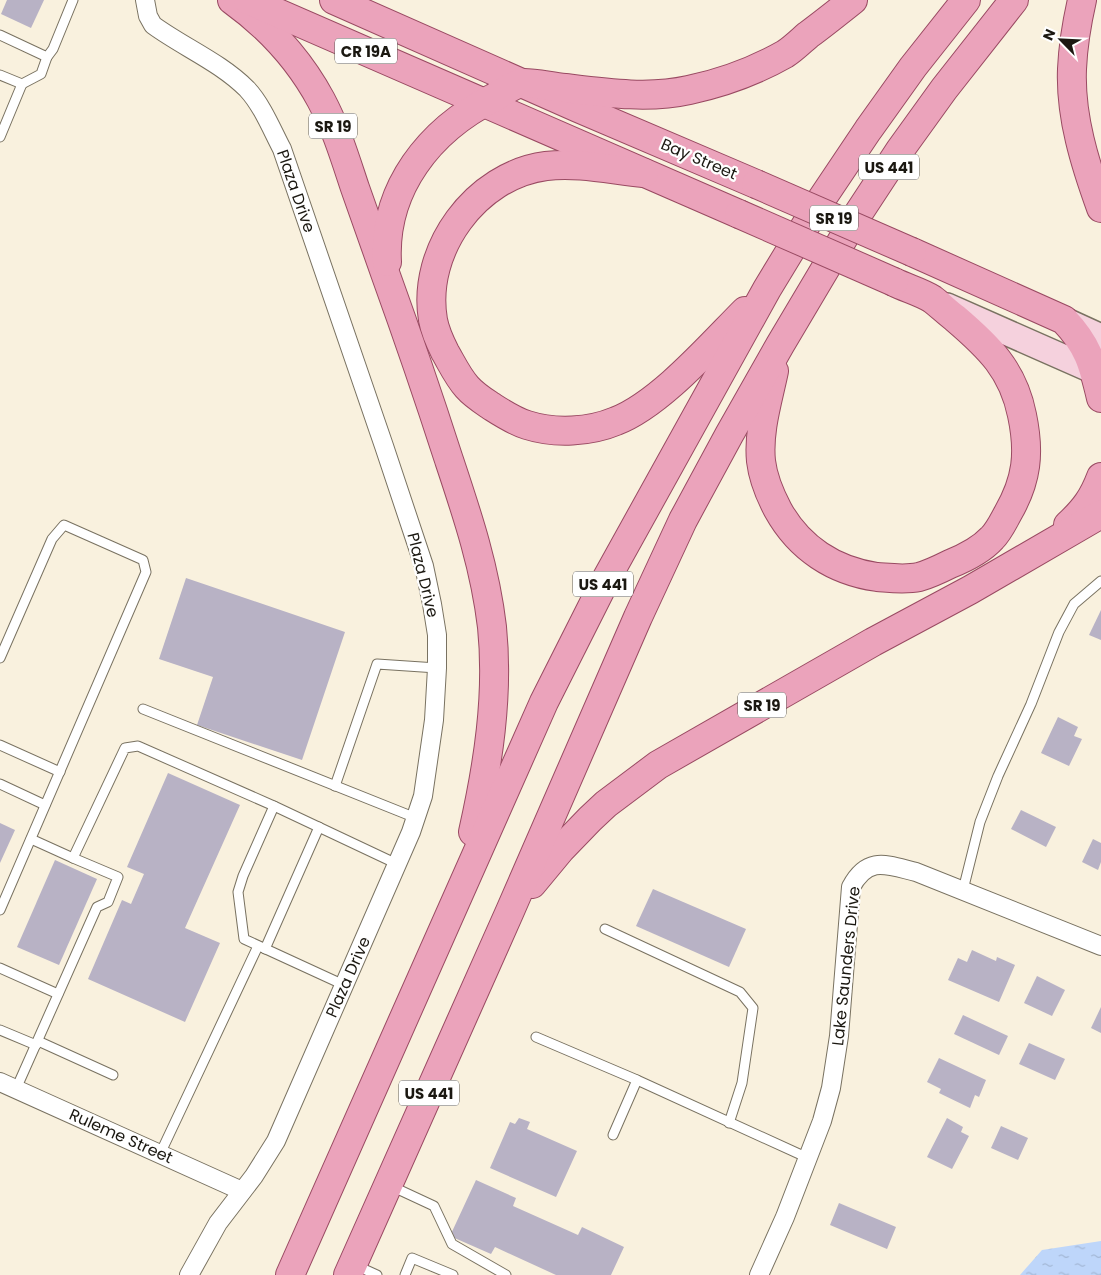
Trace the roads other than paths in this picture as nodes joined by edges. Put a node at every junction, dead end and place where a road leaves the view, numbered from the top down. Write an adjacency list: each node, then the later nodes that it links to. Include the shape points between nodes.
1 (73, 0): 11 (lane)
2 (145, 0): 32 (street, Plaza Drive, via 153,25 247,89 282,149 424,566 437,635)
3 (232, 0): 19 (main road, SR 19, via 282,44 320,99 336,131)
4 (248, 0): 15 (main road, CR 19A)
5 (334, 0): 13 (main road, Bay Street / SR 19)
6 (853, 0): 13 (main road, via 786,53 721,82 651,94 619,94)
7 (966, 0): 20 (main road, US 441, via 868,130)
8 (1014, 0): 24 (main road, US 441, via 900,150)
9 (1082, 0): 18 (main road, via 1072,68 1072,95 1090,179)
10 (0, 35): 11 (lane)
11 (47, 57): 14 (lane, via 40,74)
12 (0, 75): 14 (lane)
13 (522, 83): 15 (main road); 22 (main road, Bay Street / SR 19, bridge)
14 (22, 84): 16 (lane)
15 (483, 103): 17 (main road, CR 19A); 19 (main road, via 442,132 408,174 388,222)
16 (0, 137)
17 (644, 173): 20 (main road, via 569,165 545,166 499,183 464,212 442,249 432,300 433,320 439,338 467,387 507,416 527,425 573,430 618,421 671,384); 21 (main road, CR 19A, bridge)
18 (1101, 208)
19 (388, 281): 45 (main road, SR 19, via 472,530 486,580 492,629 494,684 491,738)
20 (767, 290): 45 (main road, US 441, via 604,583 544,702)
21 (931, 299): 24 (main road, via 984,344 1012,382 1026,435 1026,464 1018,496 993,537 962,559 929,574 889,578 839,568 822,559 792,532 772,498 761,461 762,426); 25 (main road, CR 19A)
22 (1064, 320): 23 (main road); 25 (main road, SR 19, via 1088,352)
23 (1101, 337)
24 (780, 345): 48 (main road, US 441, via 684,520 638,617)
25 (1098, 373): 26 (main road, SR 19)
26 (1101, 398)
27 (1101, 477): 29 (main road, SR 19, via 1080,514)
28 (1101, 514): 29 (main road)
29 (1049, 543): 48 (main road, SR 19, via 658,765 590,819)
30 (1101, 582): 46 (lane, via 1074,604 1059,632 1032,704 980,822)
31 (0, 658): 35 (lane, via 52,539 64,525 143,560 146,572)
32 (438, 668): 37 (lane, via 377,664); 40 (street, Plaza Drive, via 433,730 423,796)
33 (143, 709): 37 (lane)
34 (0, 745): 35 (lane)
35 (60, 772): 38 (lane)
36 (0, 784): 38 (lane)
37 (335, 786): 40 (lane)
38 (46, 804): 42 (lane)
39 (274, 806): 41 (lane); 43 (lane, via 138,746 125,748); 51 (lane, via 238,892 244,939)
40 (416, 818): 44 (street, Plaza Drive)
41 (319, 828): 44 (lane); 51 (lane)
42 (31, 839): 43 (lane); 47 (lane)
43 (73, 858): 54 (lane, via 118,877 108,902 97,907)
44 (397, 864): 53 (street, Plaza Drive)
45 (460, 890): 68 (main road, US 441)
46 (964, 890): 50 (street, Lake Saunders Drive); 65 (street, Lake Saunders Drive, via 888,865 871,866 858,875 852,887 845,981 832,1080)
47 (0, 910)
48 (510, 911): 66 (main road, US 441)
49 (605, 929): 62 (lane, via 740,992 753,1008 742,1083)
50 (1101, 946)
51 (261, 948): 53 (lane); 64 (lane)
52 (0, 968): 54 (lane)
53 (344, 986): 67 (street, Plaza Drive, via 276,1142)
54 (58, 994): 57 (lane)
55 (0, 1030): 57 (lane)
56 (536, 1037): 59 (lane)
57 (36, 1043): 58 (lane); 61 (lane)
58 (113, 1075)
59 (637, 1080): 62 (lane); 63 (lane)
60 (0, 1082): 61 (street, Ruleme Street)
61 (16, 1089): 64 (street, Ruleme Street)
62 (729, 1122): 65 (lane)
63 (613, 1135)
64 (160, 1154): 67 (street, Ruleme Street)
65 (808, 1158): 74 (street, Lake Saunders Drive)
66 (388, 1185): 69 (main road, US 441); 73 (lane, via 434,1206 452,1244)
67 (242, 1191): 70 (street, Plaza Drive, via 218,1223)
68 (293, 1270)
69 (359, 1271)
70 (188, 1275)
71 (405, 1275): 72 (lane, via 412,1258)
72 (453, 1275)
73 (506, 1275)
74 (759, 1275)

